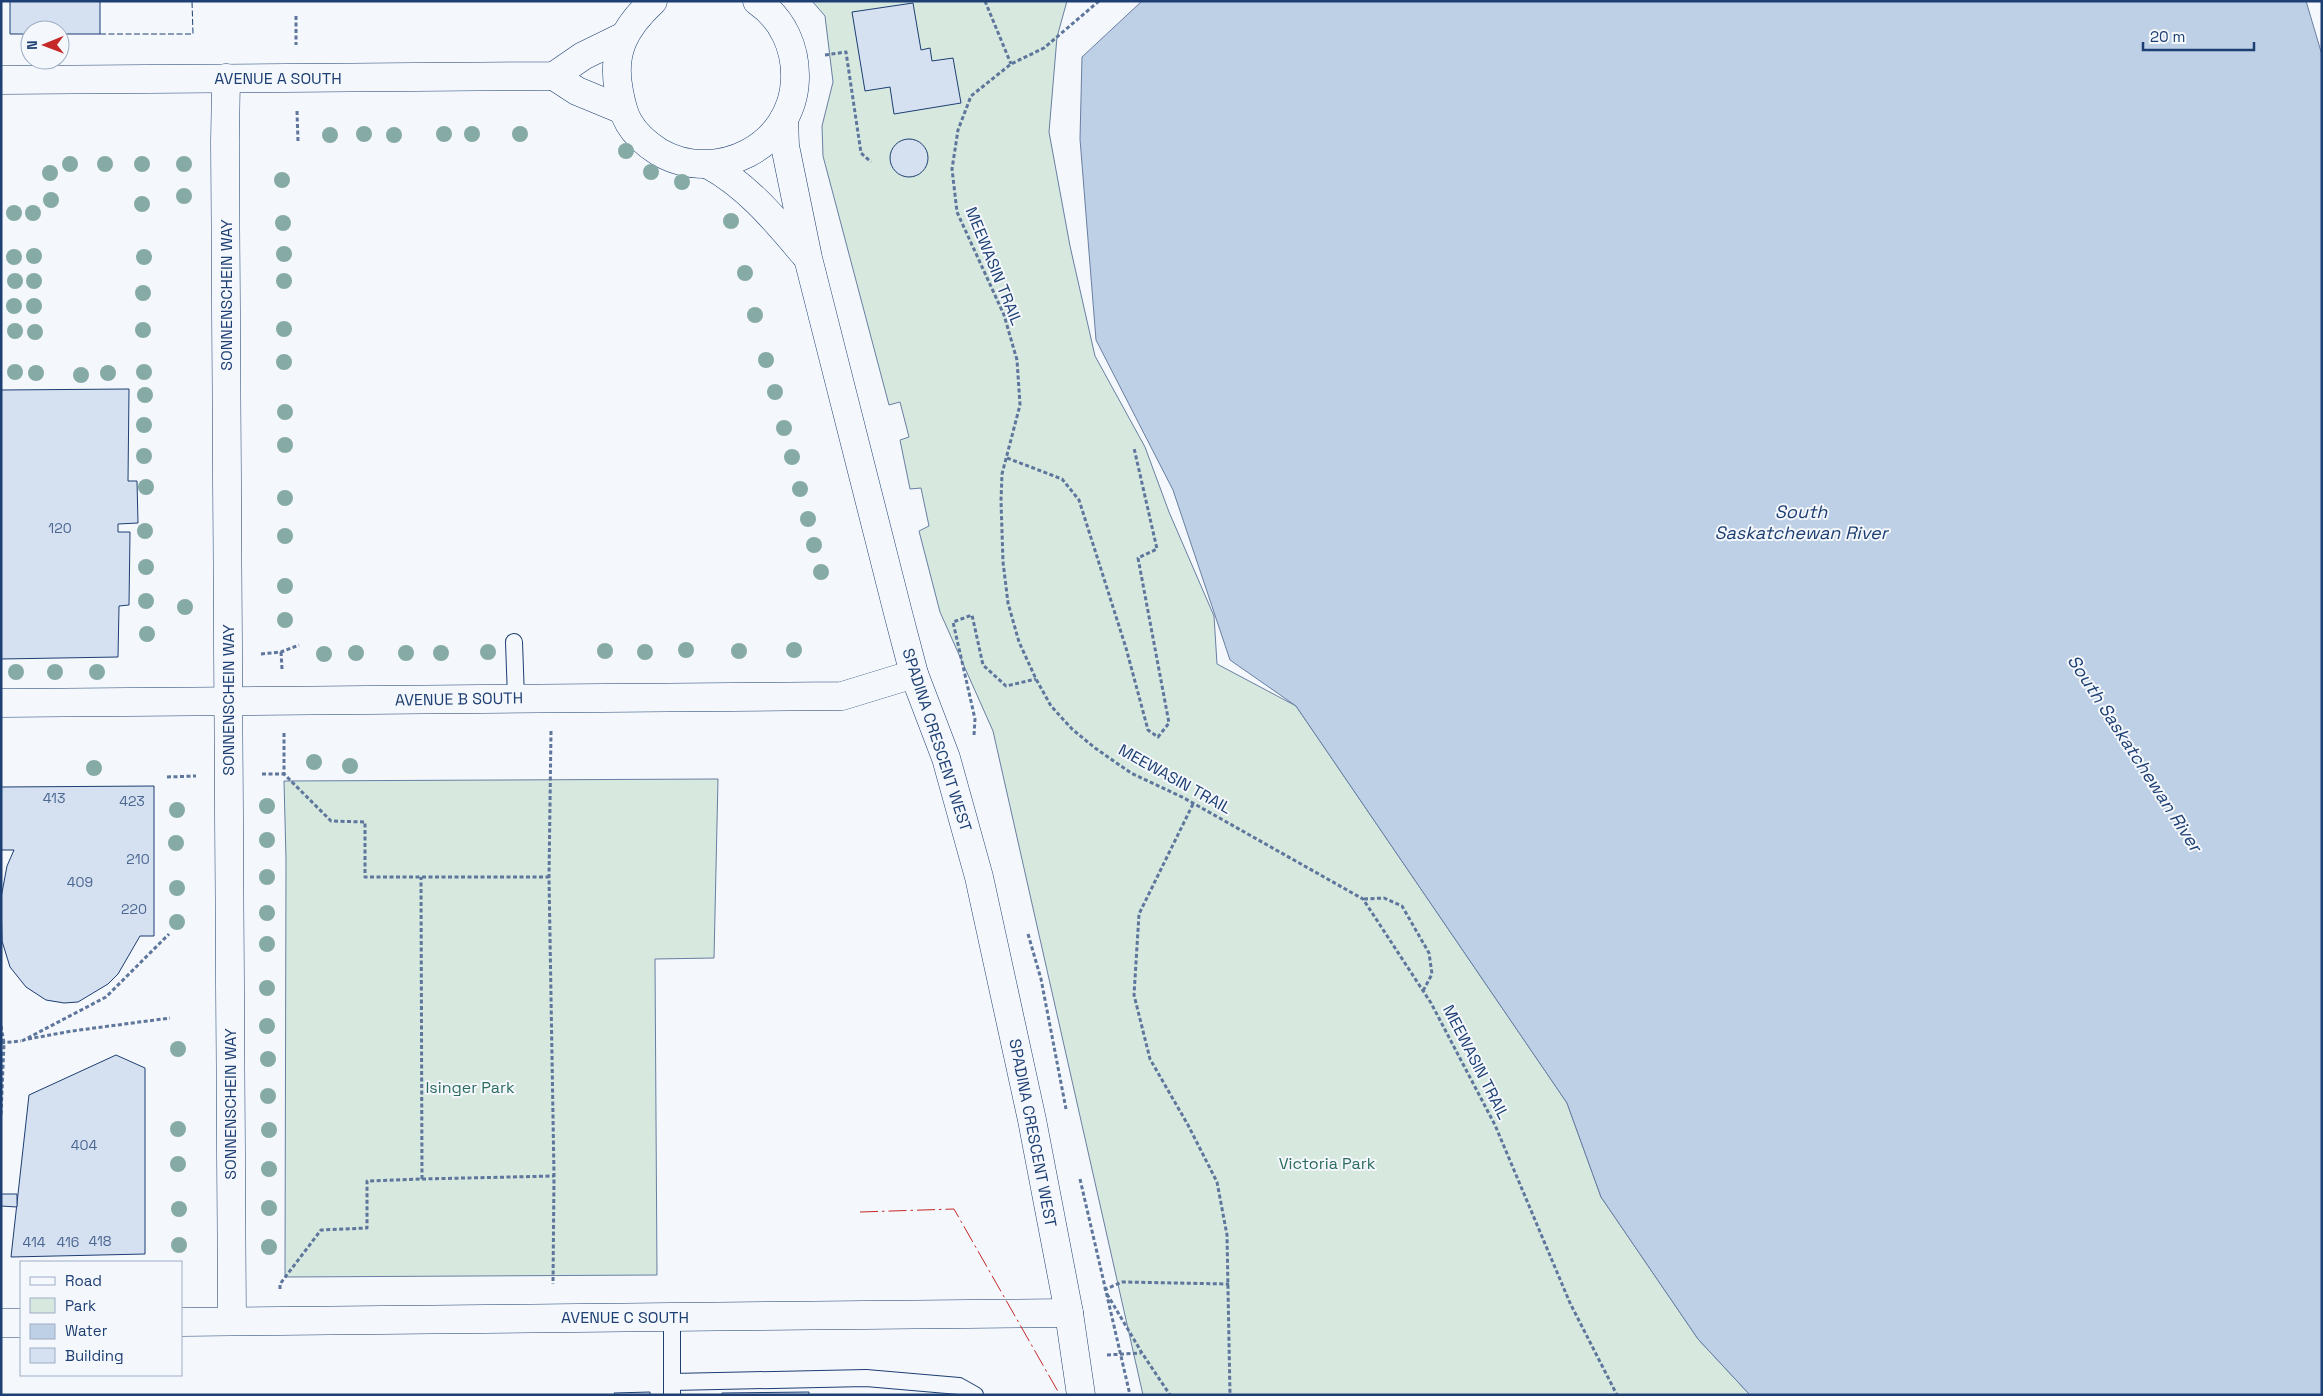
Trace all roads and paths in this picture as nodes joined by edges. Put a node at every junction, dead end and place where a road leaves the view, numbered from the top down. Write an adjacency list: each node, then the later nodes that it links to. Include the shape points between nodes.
1 (653, 1): 6 (street, SPADINA CRESCENT WEST, via 636,17)
2 (757, 1): 15 (street, SPADINA CRESCENT WEST, via 768,9 786,33 795,61 794,91)
3 (985, 1): 9 (path)
4 (1099, 1): 9 (path, MEEWASIN TRAIL, via 1044,48)
5 (296, 16): 7 (path)
6 (624, 36): 10 (street, via 583,56); 14 (street, SPADINA CRESCENT WEST, via 615,72)
7 (296, 53)
8 (820, 56): 17 (path, via 846,52 861,154)
9 (1011, 64): 21 (path, MEEWASIN TRAIL, via 971,96 958,130 952,169 957,212 1004,315 1017,360 1020,405)
10 (554, 76): 11 (street, AVENUE A SOUTH); 14 (street, via 577,91)
11 (226, 78): 12 (street, AVENUE A SOUTH); 25 (street, SONNENSCHEIN WAY)
12 (1, 80)
13 (297, 101): 16 (path)
14 (623, 110): 18 (street, SPADINA CRESCENT WEST, via 630,125 648,145 670,158)
15 (784, 119): 18 (street, SPADINA CRESCENT WEST, via 768,140 747,156); 19 (street, SPADINA CRESCENT WEST, via 785,146)
16 (298, 141)
17 (870, 162)
18 (709, 165): 19 (street, SPADINA CRESCENT WEST, via 731,177 755,198)
19 (808, 258): 26 (street, SPADINA CRESCENT WEST)
20 (1134, 448): 21 (path, via 1157,549 1138,558 1169,723 1158,737 1148,730 1079,500 1062,479)
21 (1007, 458): 27 (path, MEEWASIN TRAIL, via 1002,474 1001,501 1007,595 1019,642)
22 (514, 642): 28 (lane)
23 (299, 645): 24 (path)
24 (281, 652): 25 (path); 30 (path)
25 (228, 657): 31 (street, SONNENSCHEIN WAY)
26 (914, 674): 29 (street, AVENUE B SOUTH, via 842,696); 53 (street, SPADINA CRESCENT WEST, via 946,758 979,877 1032,1120)
27 (1036, 679): 33 (path, via 1006,686 983,665 972,615 953,622 975,719 972,741); 34 (path, MEEWASIN TRAIL, via 1051,706 1095,748 1131,773)
28 (516, 698): 29 (street, AVENUE B SOUTH); 30 (street, AVENUE B SOUTH)
29 (551, 698): 36 (path)
30 (283, 700): 31 (street, AVENUE B SOUTH); 35 (path, via 284,774 331,821 365,822 365,877)
31 (228, 701): 32 (street, AVENUE B SOUTH); 56 (street, SONNENSCHEIN WAY)
32 (1, 703)
33 (967, 731)
34 (1193, 804): 37 (path, MEEWASIN TRAIL); 51 (path, via 1139,914 1134,995 1150,1059 1217,1182 1227,1235)
35 (421, 877): 36 (path); 49 (path)
36 (549, 877): 47 (path)
37 (1363, 899): 40 (path, MEEWASIN TRAIL); 40 (path, via 1384,898 1402,906 1429,952 1432,974)
38 (1027, 932): 45 (path, via 1041,979)
39 (169, 934): 43 (path, via 106,997)
40 (1423, 991): 66 (path, MEEWASIN TRAIL, via 1495,1125 1570,1303)
41 (170, 1018): 43 (path)
42 (1, 1026): 44 (path)
43 (22, 1041): 44 (path)
44 (3, 1043): 46 (path)
45 (1067, 1110)
46 (1, 1115)
47 (554, 1176): 49 (path); 50 (path)
48 (1079, 1176): 52 (path)
49 (422, 1179): 55 (path, via 367,1181 367,1228 321,1230 280,1284)
50 (552, 1281)
51 (1229, 1284): 52 (path, via 1122,1282); 65 (path)
52 (1104, 1290): 63 (path); 64 (path)
53 (1069, 1313): 54 (street, AVENUE C SOUTH); 62 (street, SPADINA CRESCENT WEST)
54 (672, 1317): 55 (street, AVENUE C SOUTH); 60 (lane)
55 (280, 1320): 56 (street, AVENUE C SOUTH)
56 (232, 1321): 57 (street, AVENUE C SOUTH)
57 (182, 1322)
58 (1, 1323): 59 (street)
59 (20, 1323)
60 (672, 1388): 61 (lane, via 866,1378 959,1386)
61 (975, 1395)
62 (1081, 1395)
63 (1130, 1395)
64 (1170, 1395)
65 (1230, 1395)
66 (1618, 1395)

